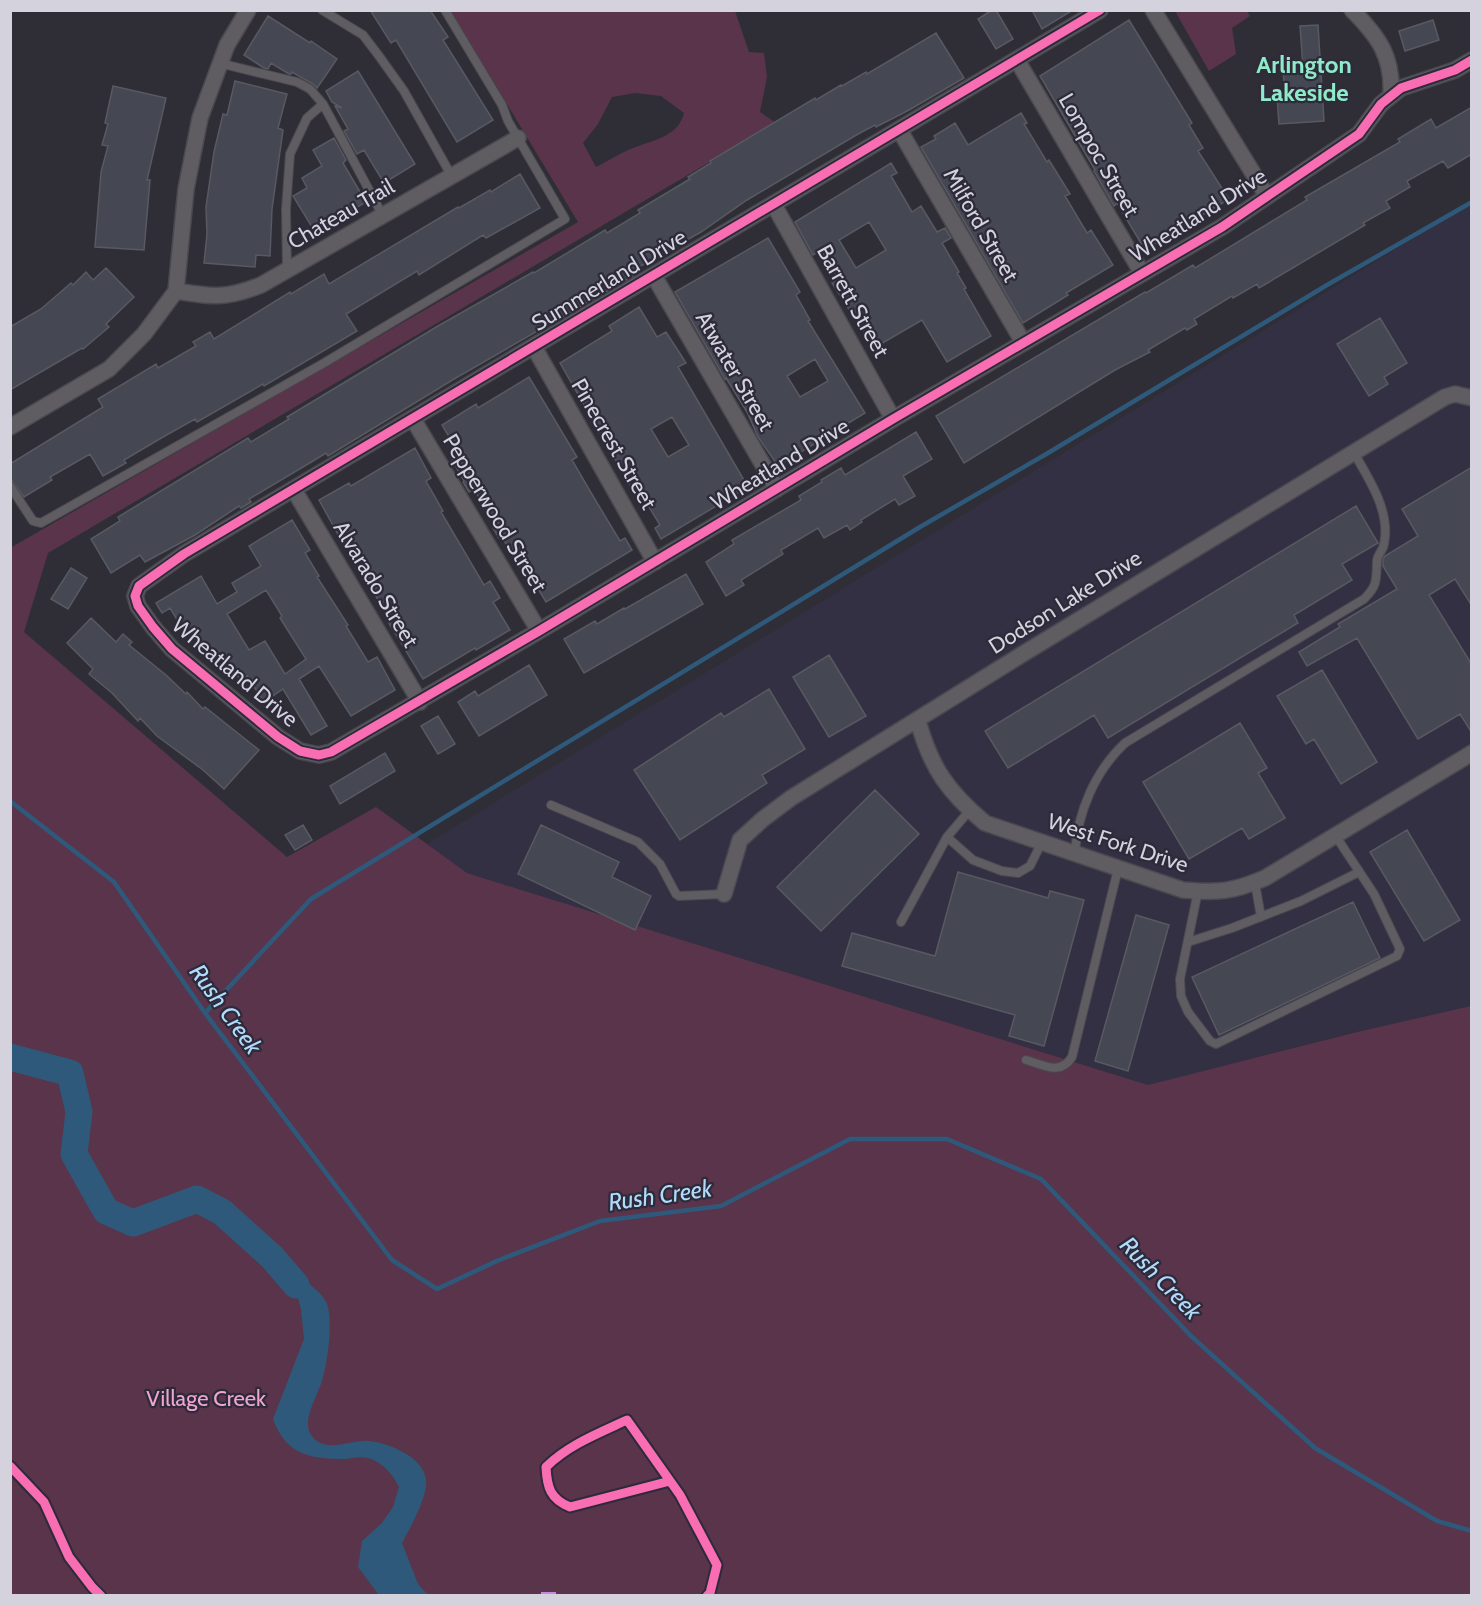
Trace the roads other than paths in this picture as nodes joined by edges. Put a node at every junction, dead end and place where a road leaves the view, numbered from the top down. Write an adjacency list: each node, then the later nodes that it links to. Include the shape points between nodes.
1 (248, 10): 9 (street)
2 (322, 10): 14 (lane, via 363,35 404,90)
3 (445, 10): 13 (lane)
4 (1100, 10): 7 (street, Summerland Drive)
5 (1153, 10): 15 (street)
6 (1353, 10): 10 (street, via 1379,41 1392,75)
7 (1017, 60): 12 (street, Summerland Drive); 19 (street, Lompoc Street)
8 (1472, 60): 10 (street, Wheatland Drive)
9 (219, 63): 11 (lane, via 297,82 310,89); 21 (street, via 200,118 186,189)
10 (1391, 95): 15 (street, Wheatland Drive, via 1359,134)
11 (323, 104): 17 (lane); 18 (lane, via 307,118 290,154)
12 (900, 131): 16 (street, Summerland Drive); 22 (street, Milford Street)
13 (518, 138): 14 (street, Chateau Trail); 29 (lane, via 565,219 324,363 41,523 33,521)
14 (451, 175): 17 (street, Chateau Trail)
15 (1267, 196): 19 (street, Wheatland Drive)
16 (774, 205): 20 (street, Summerland Drive); 26 (street, Barrett Street)
17 (383, 216): 18 (street, Chateau Trail)
18 (287, 270): 21 (street, Chateau Trail, via 241,293 214,297)
19 (1142, 273): 22 (street, Wheatland Drive)
20 (654, 276): 23 (street, Summerland Drive); 30 (street, Atwater Street)
21 (176, 291): 27 (street, via 144,334 109,369)
22 (1023, 342): 26 (street, Wheatland Drive)
23 (534, 347): 25 (street, Summerland Drive); 32 (street, Pinecrest Street)
24 (1472, 398): 28 (street, Dodson Lake Drive, via 1455,394 1445,397)
25 (413, 419): 31 (street, Summerland Drive); 34 (street, Pepperwood Street)
26 (893, 419): 30 (street, Wheatland Drive)
27 (10, 427)
28 (1354, 453): 36 (street, Dodson Lake Drive); 43 (lane, via 1377,493 1384,522 1384,545 1377,558 1374,589 1364,599 1111,755 1092,788 1076,833)
29 (10, 486)
30 (777, 489): 32 (street, Wheatland Drive)
31 (294, 490): 33 (street, Summerland Drive, via 184,554); 35 (street, Alvarado Street)
32 (655, 562): 34 (street, Wheatland Drive)
33 (139, 586): 35 (street, Wheatland Drive, via 135,596 138,606 172,649 300,751 315,755 332,752)
34 (539, 631): 35 (street, Wheatland Drive)
35 (420, 702)
36 (918, 721): 39 (street, West Fork Drive, via 926,750 938,772); 48 (street, Dodson Lake Drive, via 763,819 740,840)
37 (1472, 753): 40 (street, West Fork Drive)
38 (551, 805): 48 (lane, via 638,842 660,864 679,896)
39 (970, 810): 41 (lane); 42 (street, West Fork Drive, via 986,824)
40 (1335, 835): 45 (lane); 46 (street, West Fork Drive)
41 (947, 837): 42 (lane, via 973,860 1018,873 1030,866); 50 (lane)
42 (1042, 842): 43 (street, West Fork Drive)
43 (1075, 854): 44 (street, West Fork Drive)
44 (1118, 869): 47 (street, West Fork Drive, via 1183,890); 52 (lane, via 1072,1057 1067,1065 1057,1069)
45 (1359, 872): 49 (lane); 51 (lane, via 1400,949 1397,956 1216,1044 1188,1012 1182,996 1180,979)
46 (1255, 883): 47 (street, West Fork Drive, via 1213,893); 49 (lane)
47 (1198, 891): 51 (lane)
48 (724, 894)
49 (1261, 917): 51 (lane)
50 (901, 922)
51 (1188, 942)
52 (1026, 1060)

